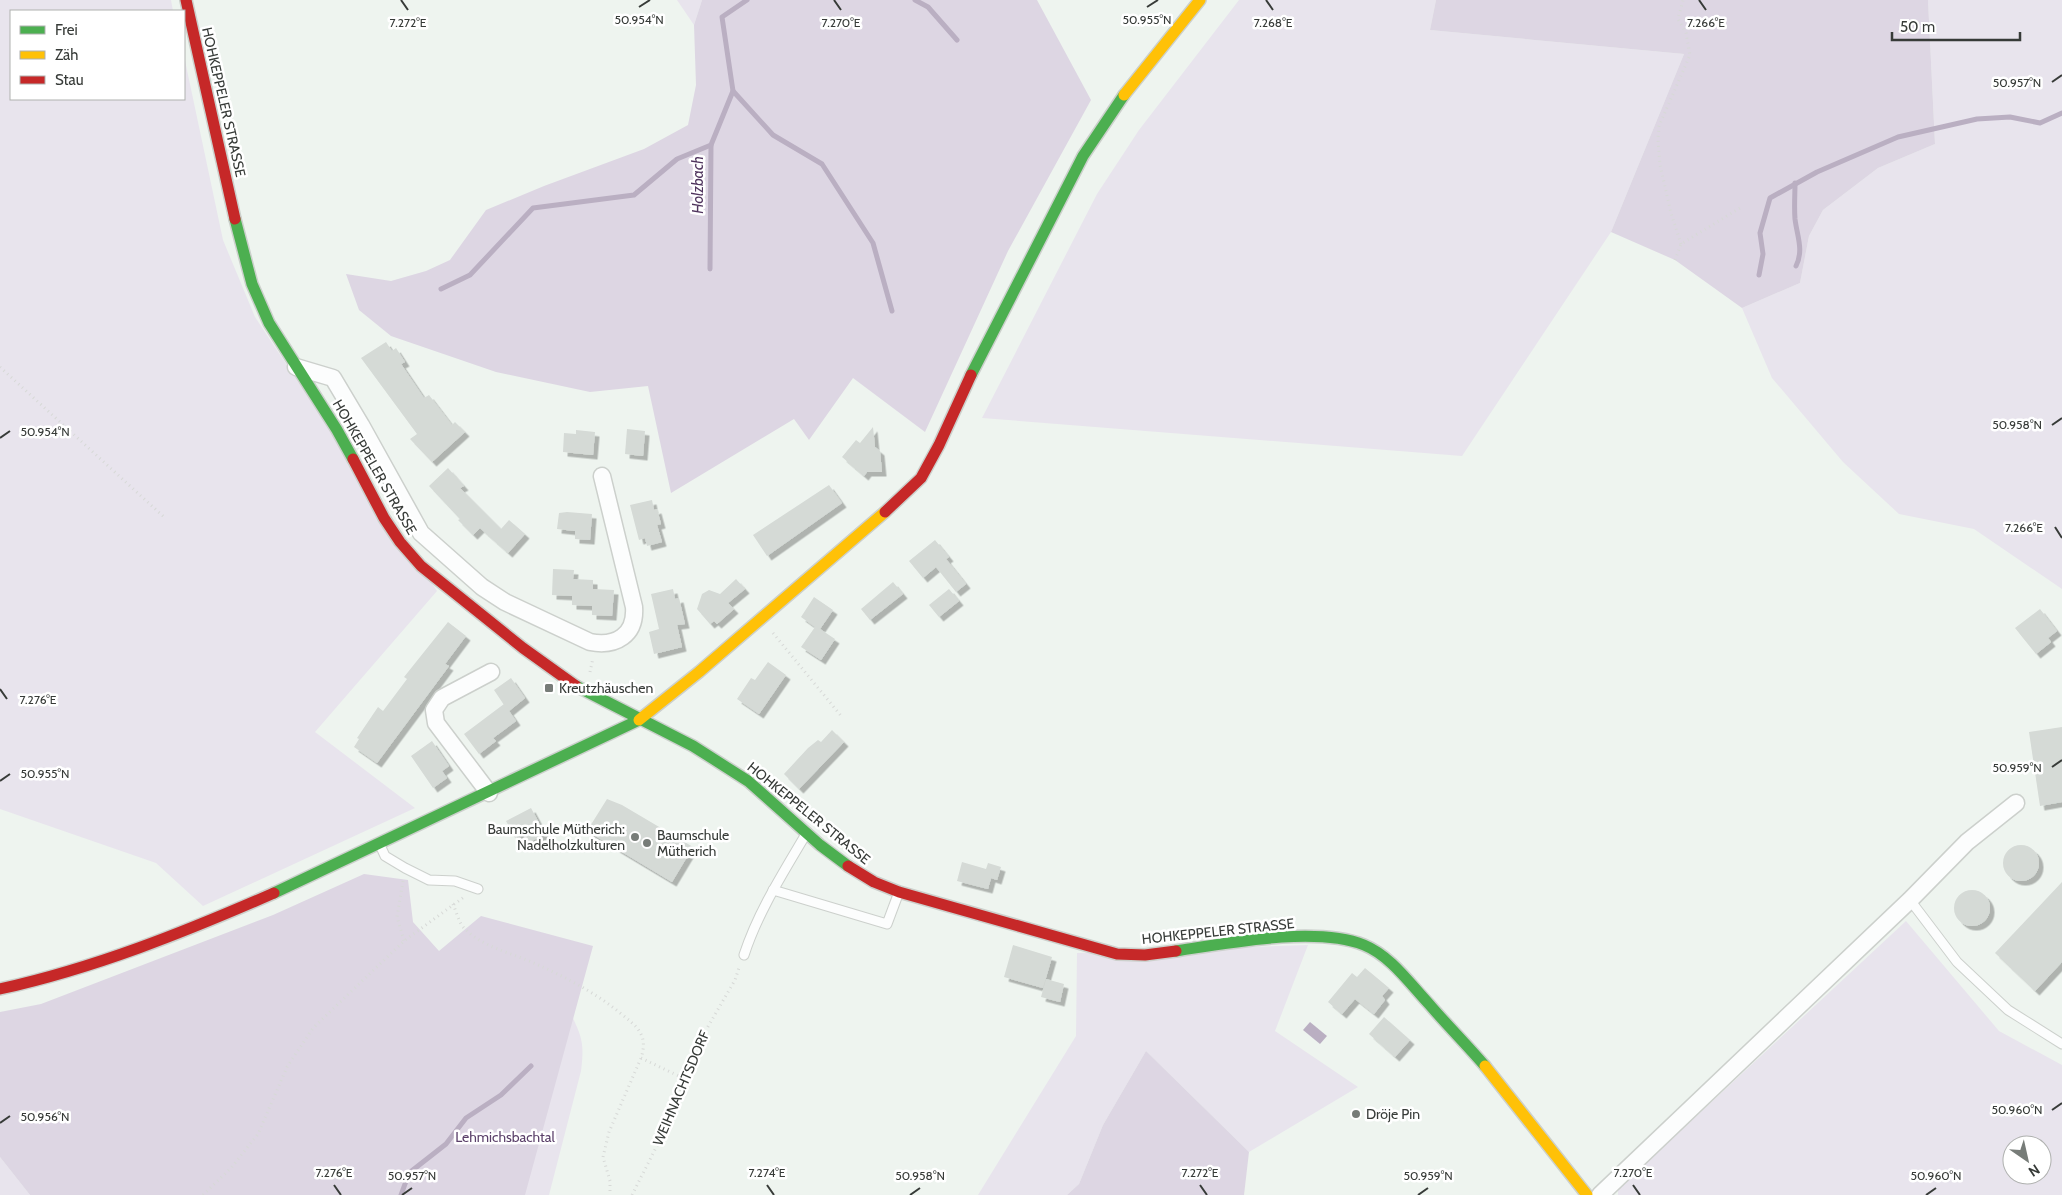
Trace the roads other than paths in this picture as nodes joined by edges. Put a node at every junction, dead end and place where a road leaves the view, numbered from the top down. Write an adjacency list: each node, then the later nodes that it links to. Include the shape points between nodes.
1 (186, 0): 3 (street, HOHKEPPELER STRASSE, via 243,255 263,311)
2 (1200, 0): 6 (street, via 1114,108 1084,156 921,478 864,531)
3 (296, 367): 4 (street, via 333,378 421,533 482,587 505,602 590,642 603,644 623,636 632,625 634,607); 6 (street, HOHKEPPELER STRASSE, via 337,430 384,518 421,566 579,688)
4 (602, 476)
5 (491, 672): 7 (street, via 442,698 434,710 436,723)
6 (642, 719): 7 (street); 9 (street, HOHKEPPELER STRASSE, via 748,781)
7 (489, 793): 10 (street)
8 (2016, 803): 14 (street, via 1967,842)
9 (806, 833): 12 (lane); 13 (street, HOHKEPPELER STRASSE, via 852,869)
10 (379, 844): 11 (lane, via 385,856 430,880 455,881); 16 (street, via 292,886 190,929 119,956)
11 (478, 889)
12 (773, 890): 13 (lane, via 887,924); 15 (lane)
13 (899, 892): 18 (street, HOHKEPPELER STRASSE, via 1118,954 1145,955 1236,942 1311,936 1341,938 1366,946 1391,963 1484,1065)
14 (1910, 900): 17 (lane, via 1957,962 2008,1010); 19 (street)
15 (744, 955)
16 (0, 989)
17 (2062, 1044)
18 (1587, 1195)
19 (1600, 1195)

